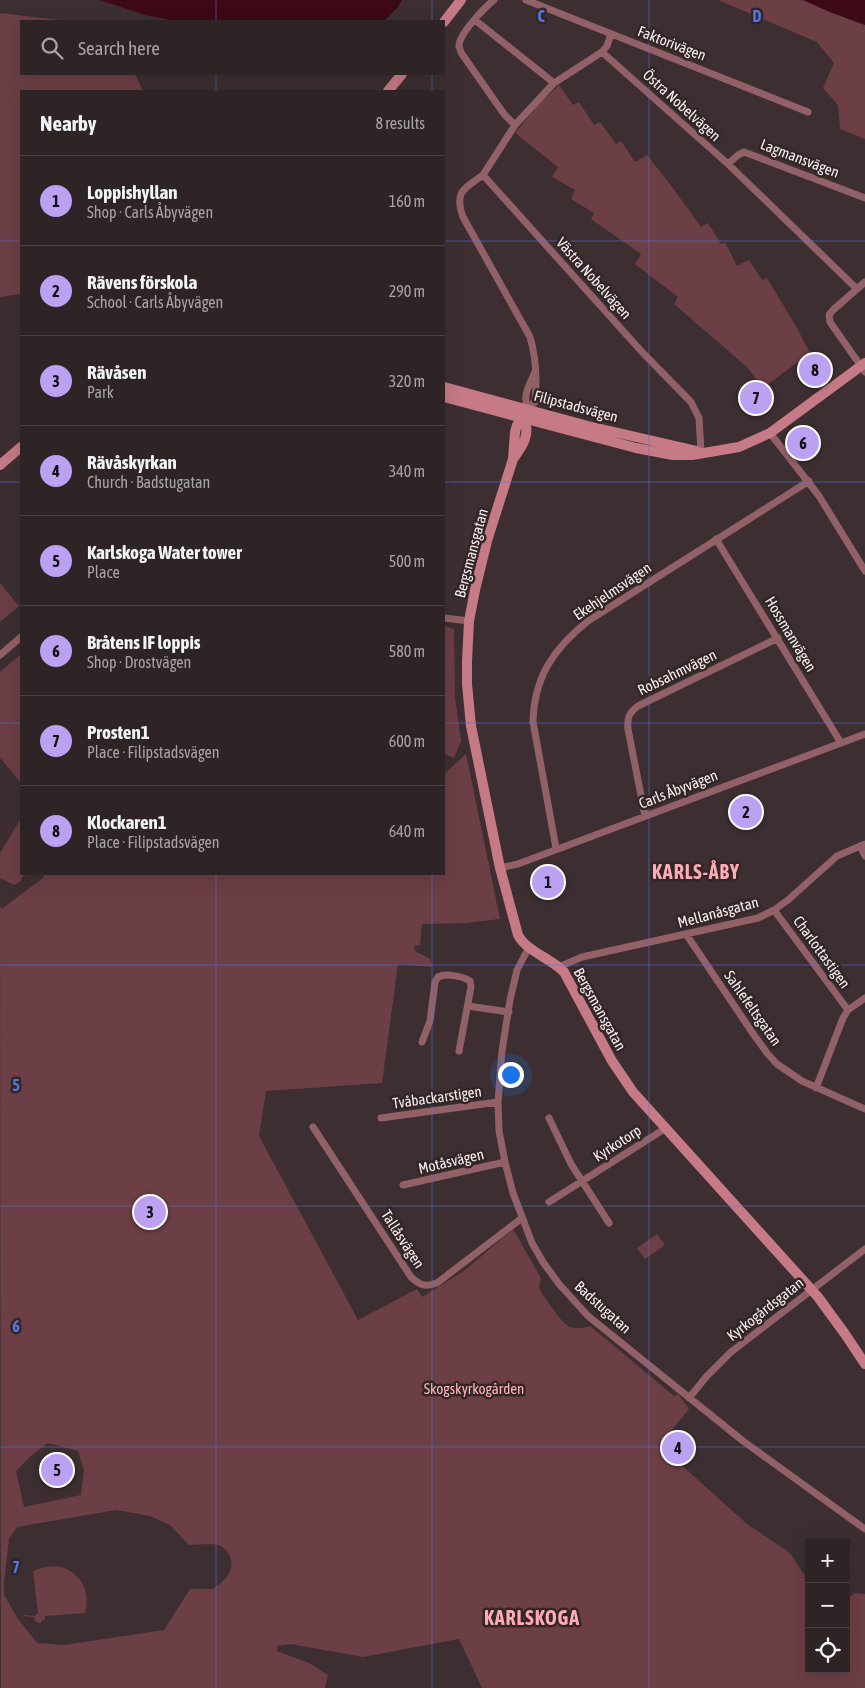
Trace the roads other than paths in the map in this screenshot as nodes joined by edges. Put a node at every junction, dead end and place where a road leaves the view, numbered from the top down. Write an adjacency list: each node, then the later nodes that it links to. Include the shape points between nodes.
1 (461, 0): 5 (street)
2 (494, 0): 4 (street)
3 (526, 0): 6 (street, Faktorivägen)
4 (475, 20): 9 (street); 12 (street, via 461,38 462,54)
5 (445, 21)
6 (611, 34): 7 (street); 11 (street, Faktorivägen)
7 (602, 52): 9 (street); 13 (street, Östra Nobelvägen)
8 (401, 75): 10 (street)
9 (554, 83): 12 (street)
10 (389, 90)
11 (808, 112)
12 (515, 125): 14 (street)
13 (728, 164): 15 (street, Lagmansvägen, via 738,155 749,153); 17 (street, Östra Nobelvägen)
14 (483, 175): 21 (street, via 466,188 460,196 459,205 530,337 537,381 535,402); 25 (street, Västra Nobelvägen, via 691,402 699,418)
15 (865, 198)
16 (865, 282): 17 (street)
17 (857, 289): 18 (street, via 828,316)
18 (864, 367): 23 (street, Filipstadsvägen)
19 (445, 387): 21 (street, Filipstadsvägen)
20 (445, 397): 22 (street, Filipstadsvägen)
21 (527, 408): 22 (street, Bergsmansgatan); 25 (street, Filipstadsvägen, via 588,426)
22 (524, 420): 25 (street, Filipstadsvägen, via 674,455); 31 (street, Bergsmansgatan, via 515,432 513,459 488,541)
23 (770, 433): 25 (street, Filipstadsvägen, via 739,447); 27 (street)
24 (20, 448): 26 (street)
25 (702, 452)
26 (0, 465)
27 (809, 481): 28 (street, Ekehjelmsvägen); 29 (street)
28 (716, 539): 33 (street, Hossmanvägen); 39 (street, Ekehjelmsvägen, via 588,621 562,644 550,660 536,691 533,722)
29 (865, 571)
30 (445, 618): 31 (street)
31 (469, 621): 41 (street, Bergsmansgatan, via 468,704)
32 (20, 638): 34 (street)
33 (778, 638): 36 (street, Hossmanvägen); 37 (street, Robsahmvägen, via 631,711 627,718 628,729)
34 (0, 655)
35 (865, 734): 36 (street, Carls Åbyvägen)
36 (841, 743): 37 (street, Carls Åbyvägen)
37 (645, 816): 39 (street, Carls Åbyvägen)
38 (862, 845): 40 (street); 42 (street, Mellanåsgatan, via 837,856)
39 (556, 848): 41 (street, Carls Åbyvägen)
40 (865, 856)
41 (500, 868): 44 (street, Bergsmansgatan, via 518,935)
42 (774, 910): 43 (street, Mellanåsgatan, via 745,922); 48 (street, Charlottastigen)
43 (686, 934): 45 (street, Mellanåsgatan, via 582,957); 52 (street, Sahlefeltsgatan, via 767,1053 790,1074)
44 (529, 947): 45 (street, Bergsmansgatan); 49 (street, Badstugatan, via 516,970)
45 (559, 967): 58 (street, Bergsmansgatan, via 621,1076)
46 (865, 998): 48 (street)
47 (468, 1006): 49 (street); 50 (street, via 470,981 442,974 438,976 430,1021); 51 (street)
48 (848, 1010): 52 (street)
49 (509, 1012): 53 (street, Badstugatan)
50 (422, 1042)
51 (459, 1051)
52 (816, 1088): 54 (street, Sahlefeltsgatan)
53 (498, 1102): 55 (street, Tvåbackarstigen); 59 (street, Badstugatan)
54 (865, 1109)
55 (381, 1118)
56 (549, 1118): 60 (street)
57 (313, 1127): 63 (street, Tallåsvägen, via 418,1284 428,1286 437,1282)
58 (666, 1128): 60 (street, Kyrkotorp); 66 (street, Bergsmansgatan)
59 (505, 1162): 61 (street, Motåsvägen); 63 (street, Badstugatan)
60 (582, 1182): 62 (street, Kyrkotorp); 64 (street)
61 (403, 1186)
62 (549, 1202)
63 (522, 1218): 68 (street, Badstugatan, via 532,1243 558,1284 588,1316)
64 (609, 1223)
65 (865, 1249): 66 (street, Kyrkogårdsgatan)
66 (812, 1290): 67 (street, Bergsmansgatan); 68 (street, Kyrkogårdsgatan, via 731,1352)
67 (865, 1364)
68 (689, 1398): 69 (street, Badstugatan)
69 (865, 1529)

